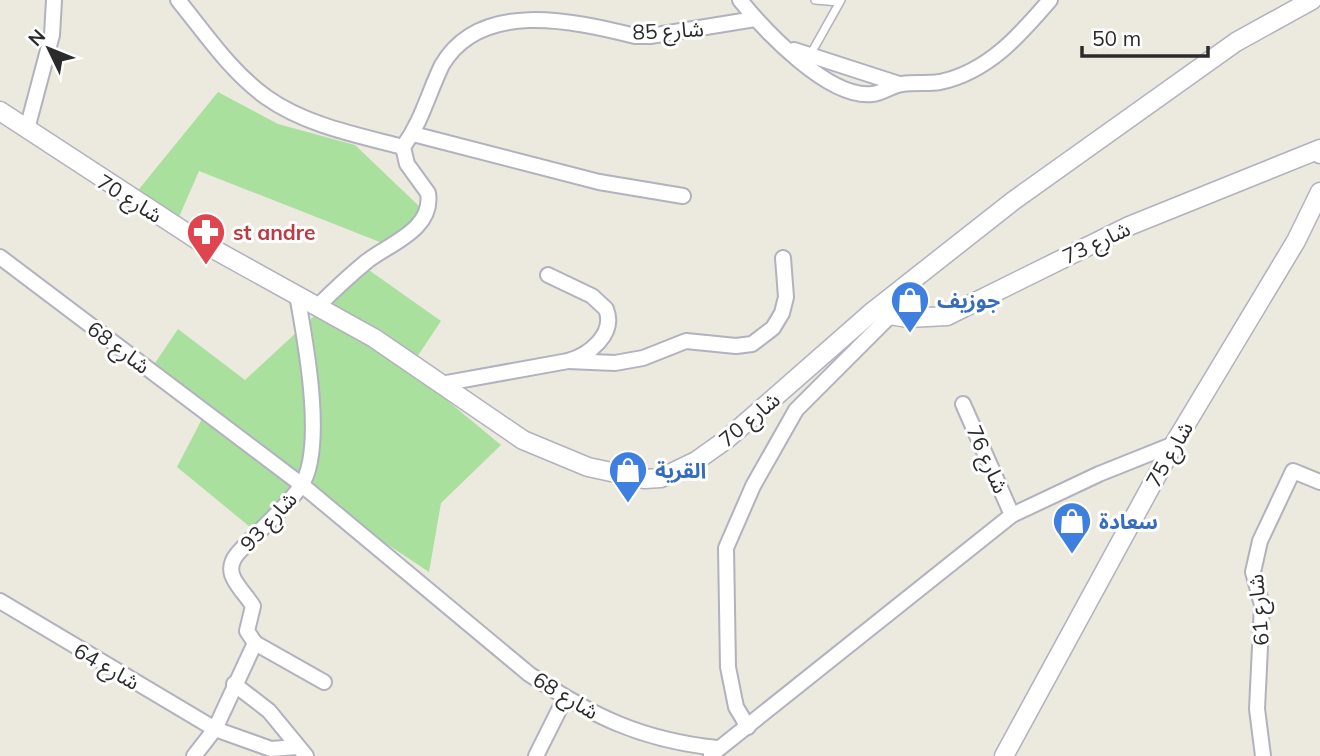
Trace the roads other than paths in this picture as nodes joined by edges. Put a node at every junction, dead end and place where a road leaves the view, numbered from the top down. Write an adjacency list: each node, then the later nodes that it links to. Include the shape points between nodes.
1 (54, 0): 12 (street, via 52,35)
2 (178, 0): 14 (street, via 226,59 267,98 329,127)
3 (740, 0): 8 (street)
4 (815, 0): 7 (lane)
5 (1050, 0): 10 (street, via 989,62 939,82)
6 (1312, 0): 24 (street, شارع 70, via 1236,42 1154,99 1013,201)
7 (840, 1): 9 (lane)
8 (755, 19): 9 (street); 13 (street, شارع 85, via 635,36 552,16 514,15 479,24 442,64)
9 (807, 59): 10 (street); 10 (street, via 837,87 856,93 871,95)
10 (899, 84)
11 (0, 111): 12 (street, شارع 70)
12 (27, 130): 22 (street, شارع 70, via 199,241)
13 (413, 134): 14 (street, شارع 85); 18 (street, via 599,182)
14 (403, 148): 23 (street, via 407,164 428,193 426,213 407,236 363,264)
15 (1320, 149): 16 (street); 25 (street, شارع 73, via 1129,226 947,316)
16 (1320, 154)
17 (1320, 192): 29 (street, شارع 75, via 1296,241)
18 (683, 196)
19 (0, 257): 31 (street, شارع 68)
20 (783, 258): 26 (street, via 786,297 782,313 773,328 752,344 686,341 643,358 615,363)
21 (548, 275): 26 (street, via 592,296 609,317 595,347)
22 (297, 295): 23 (street, شارع 70); 31 (street, شارع 93, via 312,407 312,436)
23 (317, 307): 27 (street, شارع 70, via 374,338)
24 (872, 312): 25 (street, شارع 73); 27 (street, شارع 70, via 727,439 661,478 617,476 557,457 494,422)
25 (890, 316): 38 (street, via 796,410 753,486 726,548 728,667 736,707)
26 (568, 361): 27 (street)
27 (441, 384)
28 (963, 404): 32 (street, شارع 76)
29 (1174, 444): 32 (street, شارع 68); 44 (street, شارع 75)
30 (1320, 482): 45 (street, شارع 61, via 1293,471 1260,541 1253,572 1262,606 1257,709)
31 (302, 485): 34 (street, شارع 93, via 230,566 231,577 253,606 247,631); 37 (street, شارع 68, via 529,674)
32 (1012, 515): 38 (street, شارع 68)
33 (0, 601): 39 (street, شارع 64)
34 (255, 643): 35 (street); 36 (street)
35 (324, 682)
36 (234, 684): 39 (street); 40 (street, via 269,711)
37 (565, 698): 41 (street, شارع 68, via 640,735); 43 (street)
38 (748, 727): 41 (street, شارع 68)
39 (215, 729): 40 (street, شارع 64, via 271,749); 42 (street)
40 (301, 751)
41 (714, 752)
42 (194, 756)
43 (536, 756)
44 (1004, 756)
45 (1263, 756)

